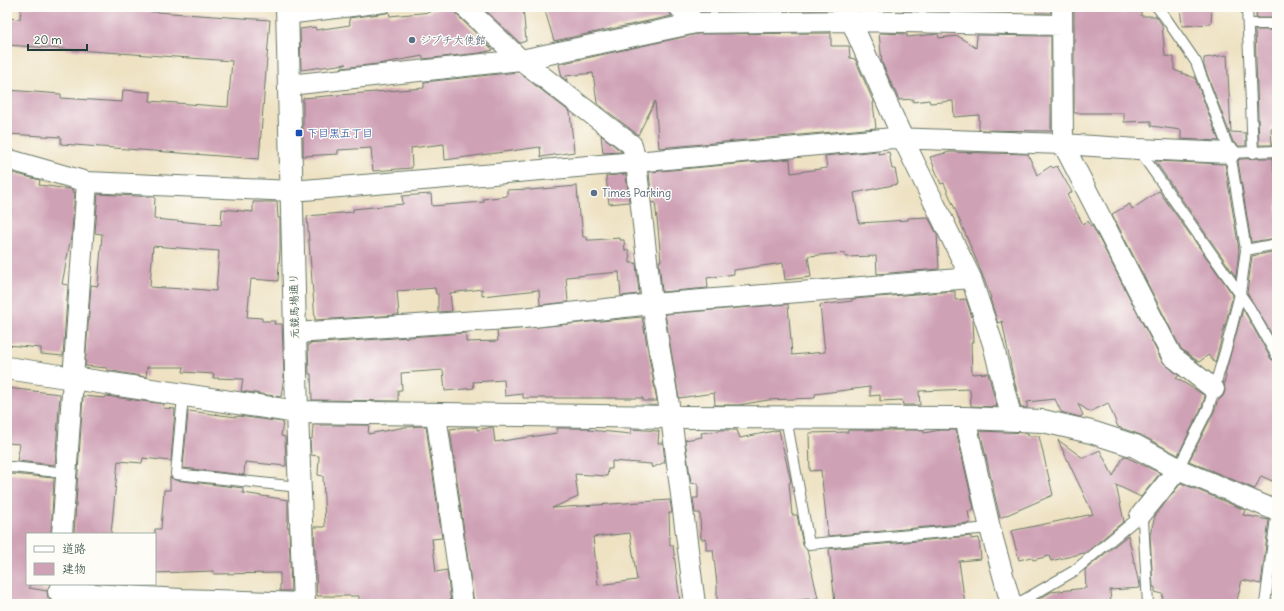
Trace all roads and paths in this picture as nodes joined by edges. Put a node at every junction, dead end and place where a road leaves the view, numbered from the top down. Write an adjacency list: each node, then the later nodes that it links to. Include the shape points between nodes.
1 (385, 7): 6 (lane)
2 (465, 7): 12 (street)
3 (679, 7): 9 (street)
4 (1157, 7): 19 (lane, via 1196,62)
5 (1247, 7): 10 (lane)
6 (287, 13): 13 (street, 元競馬場通り)
7 (848, 14): 8 (street); 9 (street); 14 (street)
8 (1062, 16): 15 (street)
9 (696, 23): 12 (street)
10 (1248, 24): 11 (lane); 17 (lane)
11 (1277, 24)
12 (521, 60): 13 (street); 21 (street, via 632,145)
13 (289, 85): 23 (street, 元競馬場通り)
14 (903, 139): 15 (street); 21 (street); 26 (street)
15 (1063, 144): 16 (street); 33 (street, via 1172,356)
16 (1138, 149): 19 (street); 27 (lane)
17 (1252, 152): 18 (lane); 19 (lane)
18 (1277, 152)
19 (1230, 153): 25 (lane)
20 (7, 159): 22 (street)
21 (636, 162): 23 (street); 28 (street)
22 (87, 182): 23 (street); 32 (street)
23 (292, 191): 29 (street, 元競馬場通り)
24 (1277, 244): 25 (lane)
25 (1246, 250): 27 (lane)
26 (971, 278): 28 (street); 40 (street, via 993,344)
27 (1240, 294): 30 (lane); 33 (lane)
28 (652, 304): 29 (street, via 523,318); 37 (street)
29 (295, 333): 35 (street, 元競馬場通り)
30 (1277, 356)
31 (7, 368): 32 (street)
32 (72, 379): 34 (street); 43 (street)
33 (1214, 389): 42 (lane, via 1208,409)
34 (183, 396): 35 (street); 44 (lane, via 176,474)
35 (297, 412): 36 (street); 44 (street, 元競馬場通り)
36 (436, 415): 37 (street); 52 (street)
37 (671, 417): 38 (street); 53 (street)
38 (786, 418): 39 (street); 47 (lane, via 809,544)
39 (965, 418): 40 (street); 47 (street)
40 (1012, 420): 42 (street, via 1043,421 1091,432 1135,446)
41 (7, 468): 43 (lane)
42 (1178, 468): 45 (street); 46 (street)
43 (66, 474): 48 (street)
44 (299, 487): 51 (street, 元競馬場通り)
45 (1277, 510): 57 (lane)
46 (1140, 516): 55 (lane, via 1074,571); 56 (lane, via 1144,521)
47 (990, 528): 54 (street)
48 (62, 533)
49 (58, 593): 50 (street)
50 (181, 601): 51 (street)
51 (304, 604)
52 (463, 604)
53 (695, 604)
54 (1011, 604)
55 (1018, 604)
56 (1148, 604)
57 (1264, 604)

